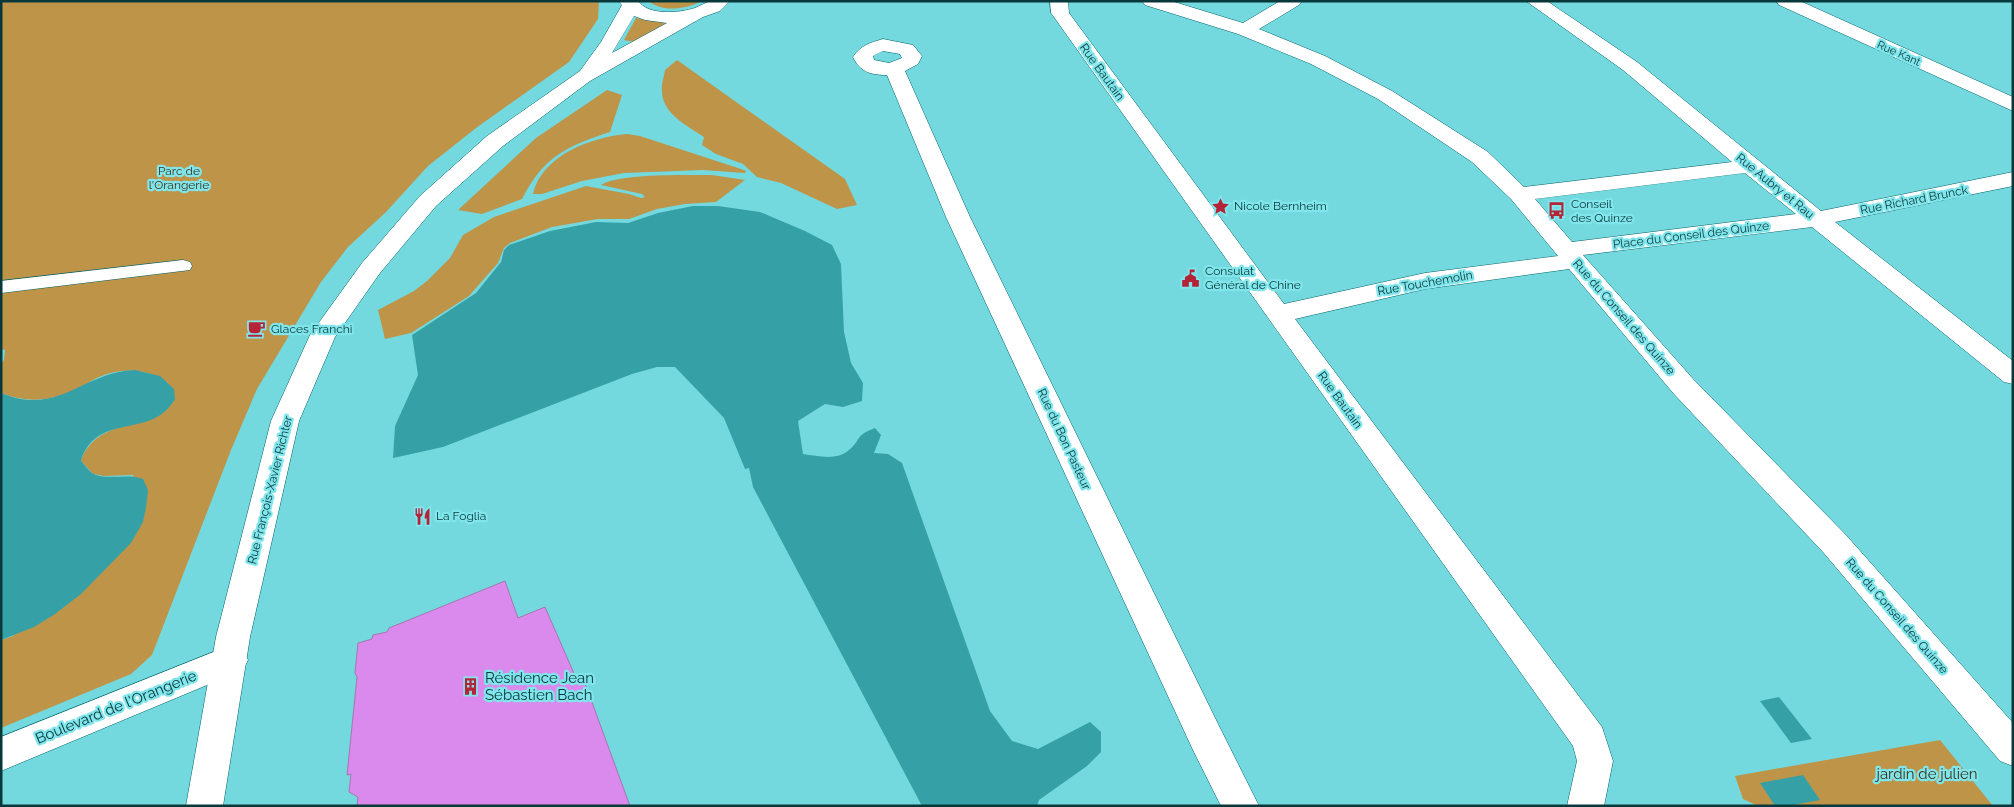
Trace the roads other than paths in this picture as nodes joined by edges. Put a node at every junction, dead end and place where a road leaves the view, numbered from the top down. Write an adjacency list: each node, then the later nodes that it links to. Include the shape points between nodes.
1 (1058, 1): 20 (street, Rue Bautain, via 1060,13)
2 (1151, 1): 9 (street, Rue du Conseil des Quinze)
3 (1293, 1): 9 (street)
4 (1535, 1): 13 (street, Rue Aubry et Rau, via 1630,66)
5 (1785, 1): 12 (street, Rue Kant)
6 (724, 2): 8 (street)
7 (629, 4): 8 (street, via 641,14 667,18); 11 (street, Rue François-Xavier Richter, via 609,44)
8 (696, 14): 11 (street, Rue François-Xavier Richter)
9 (1245, 30): 15 (street, Rue du Conseil des Quinze, via 1318,60 1385,95 1480,157)
10 (894, 69): 26 (street, Rue du Bon Pasteur, via 962,225)
11 (583, 77): 22 (street, Rue François-Xavier Richter, via 495,141 428,201 371,268 323,334 285,421 233,637)
12 (2013, 105)
13 (1750, 166): 15 (street); 16 (street, Rue Aubry et Rau)
14 (2013, 179): 16 (street, Rue Richard Brunck)
15 (1519, 194): 17 (street, Rue du Conseil des Quinze)
16 (1816, 219): 17 (street, Place du Conseil des Quinze); 21 (street, Rue Aubry et Rau)
17 (1570, 256): 20 (street, Rue Touchemolin, via 1425,281); 23 (street, Rue du Conseil des Quinze, via 1684,387 1834,543)
18 (183, 266): 19 (street)
19 (1, 287)
20 (1278, 314): 27 (street, Rue Bautain, via 1588,739 1595,761)
21 (2013, 375)
22 (231, 660): 24 (street, Boulevard de l'Orangerie); 25 (street, Rue François-Xavier Richter)
23 (2013, 749)
24 (1, 754)
25 (204, 806)
26 (1241, 806)
27 (1585, 806)

